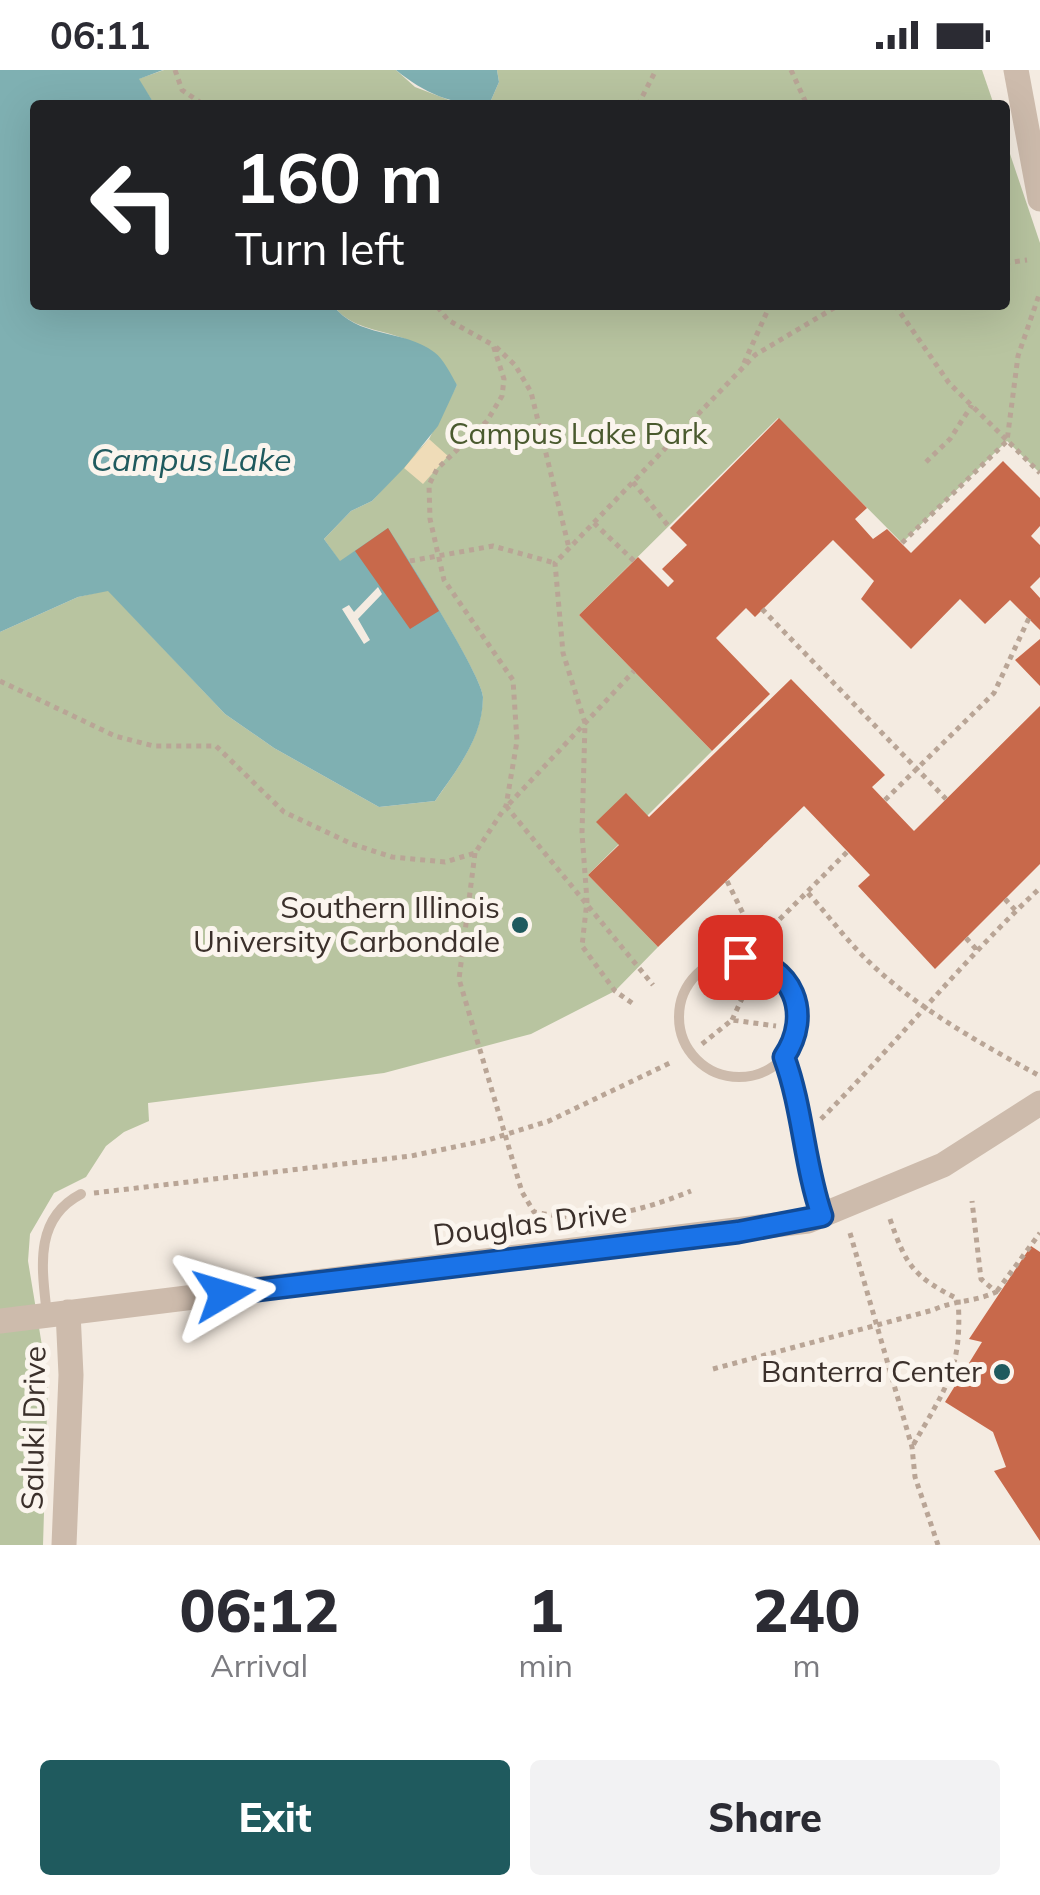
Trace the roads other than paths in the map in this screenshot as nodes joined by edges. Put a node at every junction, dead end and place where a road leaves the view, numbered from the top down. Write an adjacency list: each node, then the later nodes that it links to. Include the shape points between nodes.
1 (1016, 70): 2 (street)
2 (1040, 198)
3 (784, 1057): 3 (lane, via 799,1026 798,1006 782,974 740,957 713,963 692,980 679,1018 682,1038 698,1060 728,1076 749,1076); 6 (lane)
4 (1040, 1102): 6 (street, Douglas Drive, via 943,1164)
5 (81, 1194): 7 (lane, via 63,1203 47,1227 42,1272)
6 (822, 1216): 7 (street, Douglas Drive, via 738,1232)
7 (58, 1314): 8 (street, Douglas Drive); 9 (street, Saluki Drive, via 71,1374)
8 (0, 1321)
9 (64, 1545)

